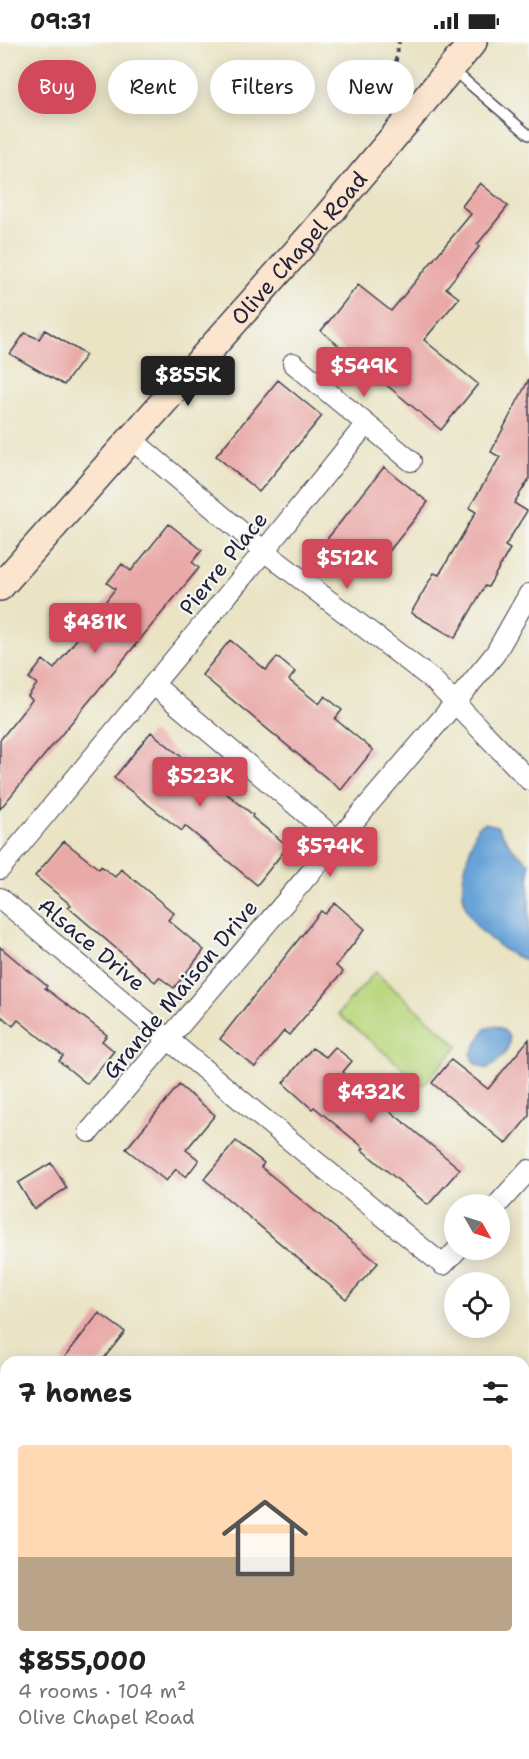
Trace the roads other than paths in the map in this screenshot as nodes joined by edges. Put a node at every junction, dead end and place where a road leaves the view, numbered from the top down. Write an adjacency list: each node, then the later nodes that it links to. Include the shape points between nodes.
1 (473, 42): 2 (main road, Olive Chapel Road)
2 (451, 68): 3 (lane); 6 (main road, Olive Chapel Road, via 314,232)
3 (529, 135)
4 (293, 363): 5 (street)
5 (366, 424): 7 (street); 8 (street, Pierre Place)
6 (130, 438): 8 (street); 9 (main road, Olive Chapel Road)
7 (411, 461)
8 (264, 551): 11 (street, Pierre Place); 12 (street, via 433,680)
9 (0, 587)
10 (529, 594): 12 (street, Grande Maison Drive, via 495,654)
11 (154, 686): 14 (street); 15 (street, Pierre Place)
12 (455, 702): 13 (street); 14 (street, Grande Maison Drive)
13 (529, 780)
14 (337, 840): 17 (street, Grande Maison Drive)
15 (0, 869)
16 (0, 898): 17 (street, Alsace Drive)
17 (168, 1039): 18 (street, Grande Maison Drive); 21 (street, Alsace Drive, via 443,1265)
18 (89, 1132)
19 (523, 1177): 20 (street)
20 (507, 1194)
21 (448, 1260)

